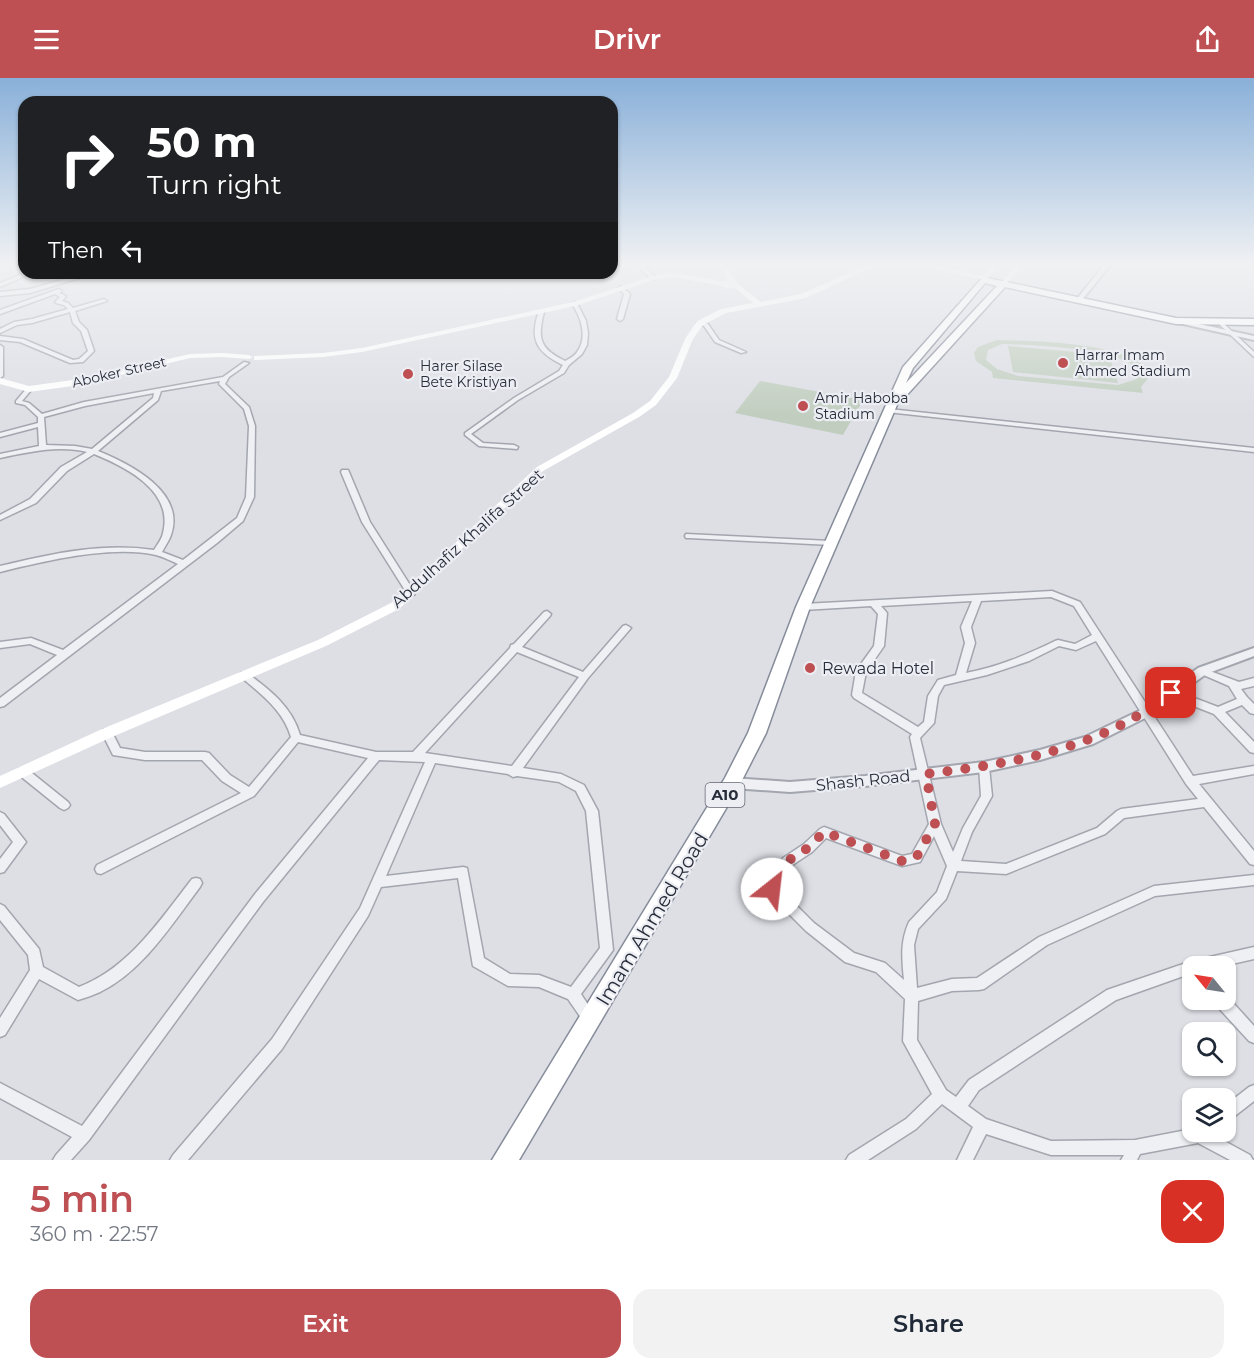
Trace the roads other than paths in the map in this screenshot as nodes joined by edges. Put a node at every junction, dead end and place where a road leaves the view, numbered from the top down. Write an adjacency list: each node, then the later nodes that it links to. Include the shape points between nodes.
1 (56, 314): 16 (street, via 16,323)
2 (73, 314): 18 (street, via 91,351 81,361 72,362 21,340)
3 (529, 314): 23 (main road, Aboker Street, via 362,350)
4 (541, 314): 24 (street, via 536,338 550,357)
5 (583, 314): 24 (street, via 581,352)
6 (621, 314): 11 (street)
7 (716, 314): 12 (main road)
8 (954, 314): 30 (highway, Imam Ahmed Road / A10, via 908,367)
9 (975, 314): 30 (highway, Imam Ahmed Road / A10)
10 (1146, 314): 15 (highway)
11 (620, 319)
12 (700, 322): 21 (street, via 717,341); 46 (main road, Abdulhafiz Khalifa Street, via 673,378 653,403 540,469)
13 (1254, 322): 14 (highway)
14 (1221, 323): 15 (highway); 17 (street)
15 (1209, 326): 17 (street)
16 (0, 331)
17 (1228, 333): 19 (street); 22 (street)
18 (0, 338)
19 (1254, 338)
20 (0, 347): 25 (street)
21 (744, 352)
22 (1254, 355)
23 (248, 359): 26 (street); 28 (main road, Aboker Street, via 190,356 80,382)
24 (566, 364): 34 (street, via 562,372 467,434 481,445)
25 (0, 376)
26 (224, 379): 29 (street); 44 (street, via 225,389 247,408 252,426 250,497 240,519 230,529)
27 (0, 381): 28 (main road, Aboker Street)
28 (29, 389): 31 (street, via 18,402 27,404)
29 (158, 390): 31 (street, via 84,404); 36 (street, via 156,399)
30 (891, 407): 35 (street); 42 (highway, Imam Ahmed Road / A10)
31 (42, 420): 32 (street); 33 (street)
32 (0, 435)
33 (43, 447): 36 (street); 37 (street)
34 (514, 447)
35 (1251, 450): 38 (street)
36 (93, 452): 40 (street, via 64,469 33,501); 43 (street, via 139,473 157,487 170,516 164,543)
37 (0, 456)
38 (1254, 458)
39 (345, 472): 46 (street, via 366,522)
40 (0, 518)
41 (689, 536): 42 (street)
42 (831, 543): 49 (highway, Imam Ahmed Road / A10)
43 (157, 553): 44 (street); 45 (street, via 86,553)
44 (183, 563): 56 (street)
45 (0, 568)
46 (411, 593): 58 (main road, Abdulhafiz Khalifa Street, via 362,625)
47 (978, 598): 48 (street); 52 (street, via 1052,594 1077,604); 60 (street, via 966,627 970,643)
48 (873, 603): 49 (street); 70 (street, via 883,613 879,646 861,671 857,695)
49 (803, 607): 83 (highway, Imam Ahmed Road / A10, via 757,733)
50 (547, 614): 54 (street)
51 (626, 628): 59 (street)
52 (1098, 636): 60 (street, via 1076,647 1058,643 1026,659); 68 (street)
53 (0, 645): 56 (street, via 31,641)
54 (514, 647): 59 (street); 74 (street)
55 (1254, 652): 57 (street, Shash Road)
56 (64, 654): 65 (street)
57 (1202, 671): 62 (street); 63 (street, Shash Road)
58 (244, 675): 69 (main road, Abdulhafiz Khalifa Street); 71 (street, via 285,709)
59 (585, 676): 79 (street)
60 (960, 677): 70 (street, via 941,682 933,696 929,723)
61 (1254, 682): 62 (street, via 1238,686)
62 (1232, 683): 64 (street)
63 (1171, 693): 67 (street); 68 (street, Shash Road)
64 (1243, 700): 66 (street); 67 (street)
65 (0, 703)
66 (1254, 710)
67 (1218, 711): 72 (street)
68 (1145, 713): 76 (street, Shash Road, via 1089,741); 81 (street)
69 (107, 733): 78 (main road, Abdulhafiz Khalifa Street); 84 (street, via 117,752 205,756 226,778)
70 (919, 733): 80 (street, via 915,737)
71 (296, 738): 73 (street); 84 (street)
72 (1254, 749)
73 (376, 756): 74 (street); 113 (street, via 259,898)
74 (416, 756): 75 (street)
75 (432, 758): 79 (street); 95 (street)
76 (984, 767): 80 (street, Shash Road); 90 (street, via 987,796)
77 (1254, 770): 81 (street)
78 (23, 772): 82 (main road, Abdulhafiz Khalifa Street); 86 (street)
79 (513, 773): 101 (street, via 561,778 580,788 592,811 607,950)
80 (926, 774): 83 (street, Shash Road, via 790,787); 88 (street)
81 (1191, 781): 85 (street)
82 (0, 782)
83 (732, 783): 104 (highway, Imam Ahmed Road / A10)
84 (250, 792): 92 (street)
85 (1206, 802): 89 (street); 90 (street, via 1121,814 1101,831 1006,869)
86 (64, 805)
87 (0, 817): 91 (street, via 20,842)
88 (935, 824): 90 (street); 102 (street, via 916,858 902,861 824,832 786,862 772,889 810,927 850,958 880,967)
89 (1254, 860)
90 (953, 867): 102 (street, via 942,894 913,926 908,945)
91 (0, 868)
92 (101, 869)
93 (1254, 880): 102 (street, via 1154,891 1043,941 979,984 952,985)
94 (196, 882): 99 (street, via 146,947 96,989 78,994)
95 (377, 882): 101 (street, via 463,872 478,962 508,980 539,981); 118 (street, via 364,912 277,1044)
96 (0, 910): 99 (street, via 34,953)
97 (1254, 953): 98 (street)
98 (1236, 957)
99 (37, 971): 105 (street)
100 (1182, 971): 111 (street, via 1112,995 974,1085)
101 (573, 994): 104 (street)
102 (911, 996): 109 (street, via 910,1041)
103 (1230, 1010): 106 (street)
104 (591, 1020): 119 (highway, Imam Ahmed Road / A10)
105 (0, 1030)
106 (1254, 1036)
107 (0, 1090): 113 (street)
108 (1254, 1092): 110 (street)
109 (941, 1095): 111 (street); 120 (street, via 912,1124)
110 (1236, 1106)
111 (958, 1107): 112 (street)
112 (982, 1125): 116 (street, via 1051,1148); 121 (street)
113 (84, 1134): 117 (street)
114 (1182, 1139): 116 (street)
115 (1216, 1142): 122 (street)
116 (1132, 1153)
117 (61, 1160)
118 (178, 1160)
119 (505, 1160)
120 (854, 1160)
121 (965, 1160)
122 (1245, 1160)

